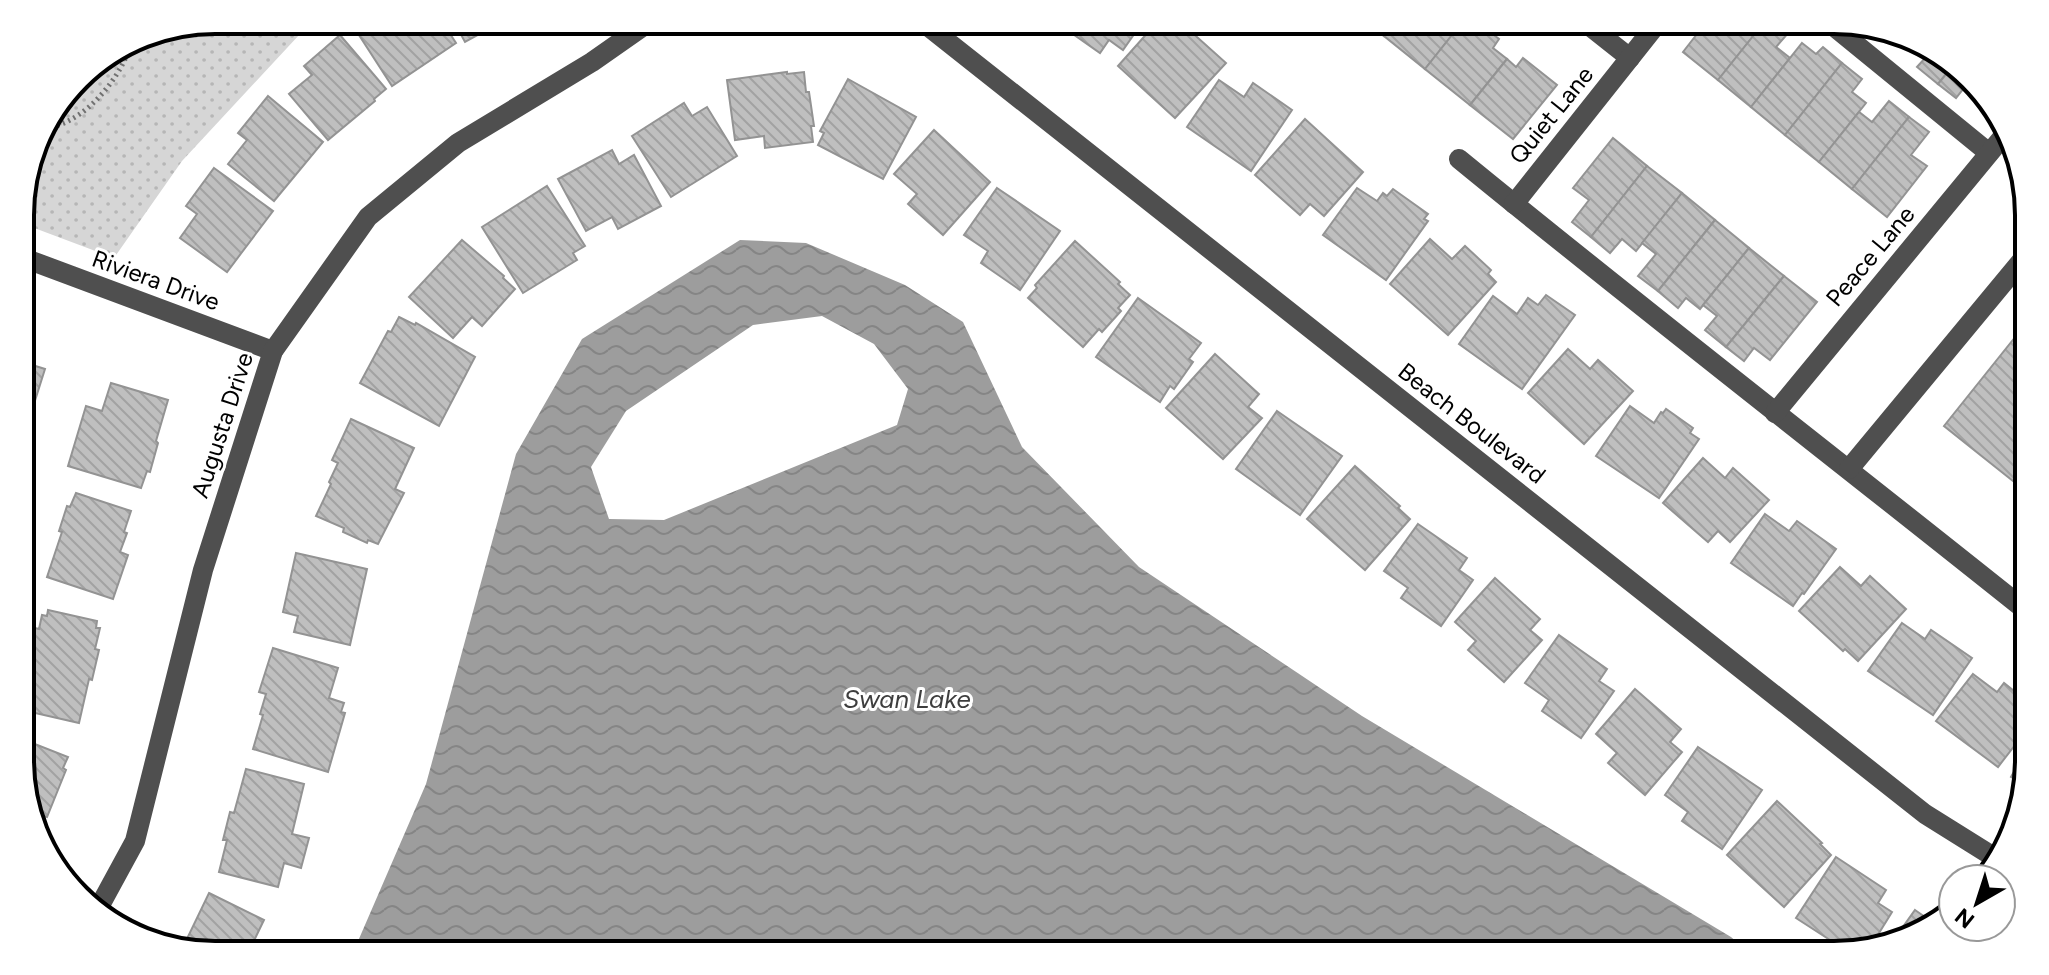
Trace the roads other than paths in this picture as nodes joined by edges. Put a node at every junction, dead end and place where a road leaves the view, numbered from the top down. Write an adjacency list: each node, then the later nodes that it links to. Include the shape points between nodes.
1 (632, 34): 13 (street, Augusta Drive, via 458,143 368,217)
2 (938, 34): 17 (street, Beach Boulevard, via 1913,804)
3 (1600, 34): 6 (street)
4 (1649, 34): 6 (street, Quiet Lane)
5 (1843, 34): 8 (street)
6 (1630, 58): 10 (street, Quiet Lane)
7 (1999, 141): 8 (street, Peace Lane)
8 (1989, 153): 14 (street, Peace Lane)
9 (1459, 159): 10 (street)
10 (1514, 204): 14 (street)
11 (34, 262): 13 (street, Riviera Drive)
12 (2015, 269): 15 (street)
13 (273, 351): 18 (street, Augusta Drive, via 203,570 135,841)
14 (1775, 413): 15 (street)
15 (1849, 469): 16 (street)
16 (2015, 602)
17 (1989, 854)
18 (102, 901)

